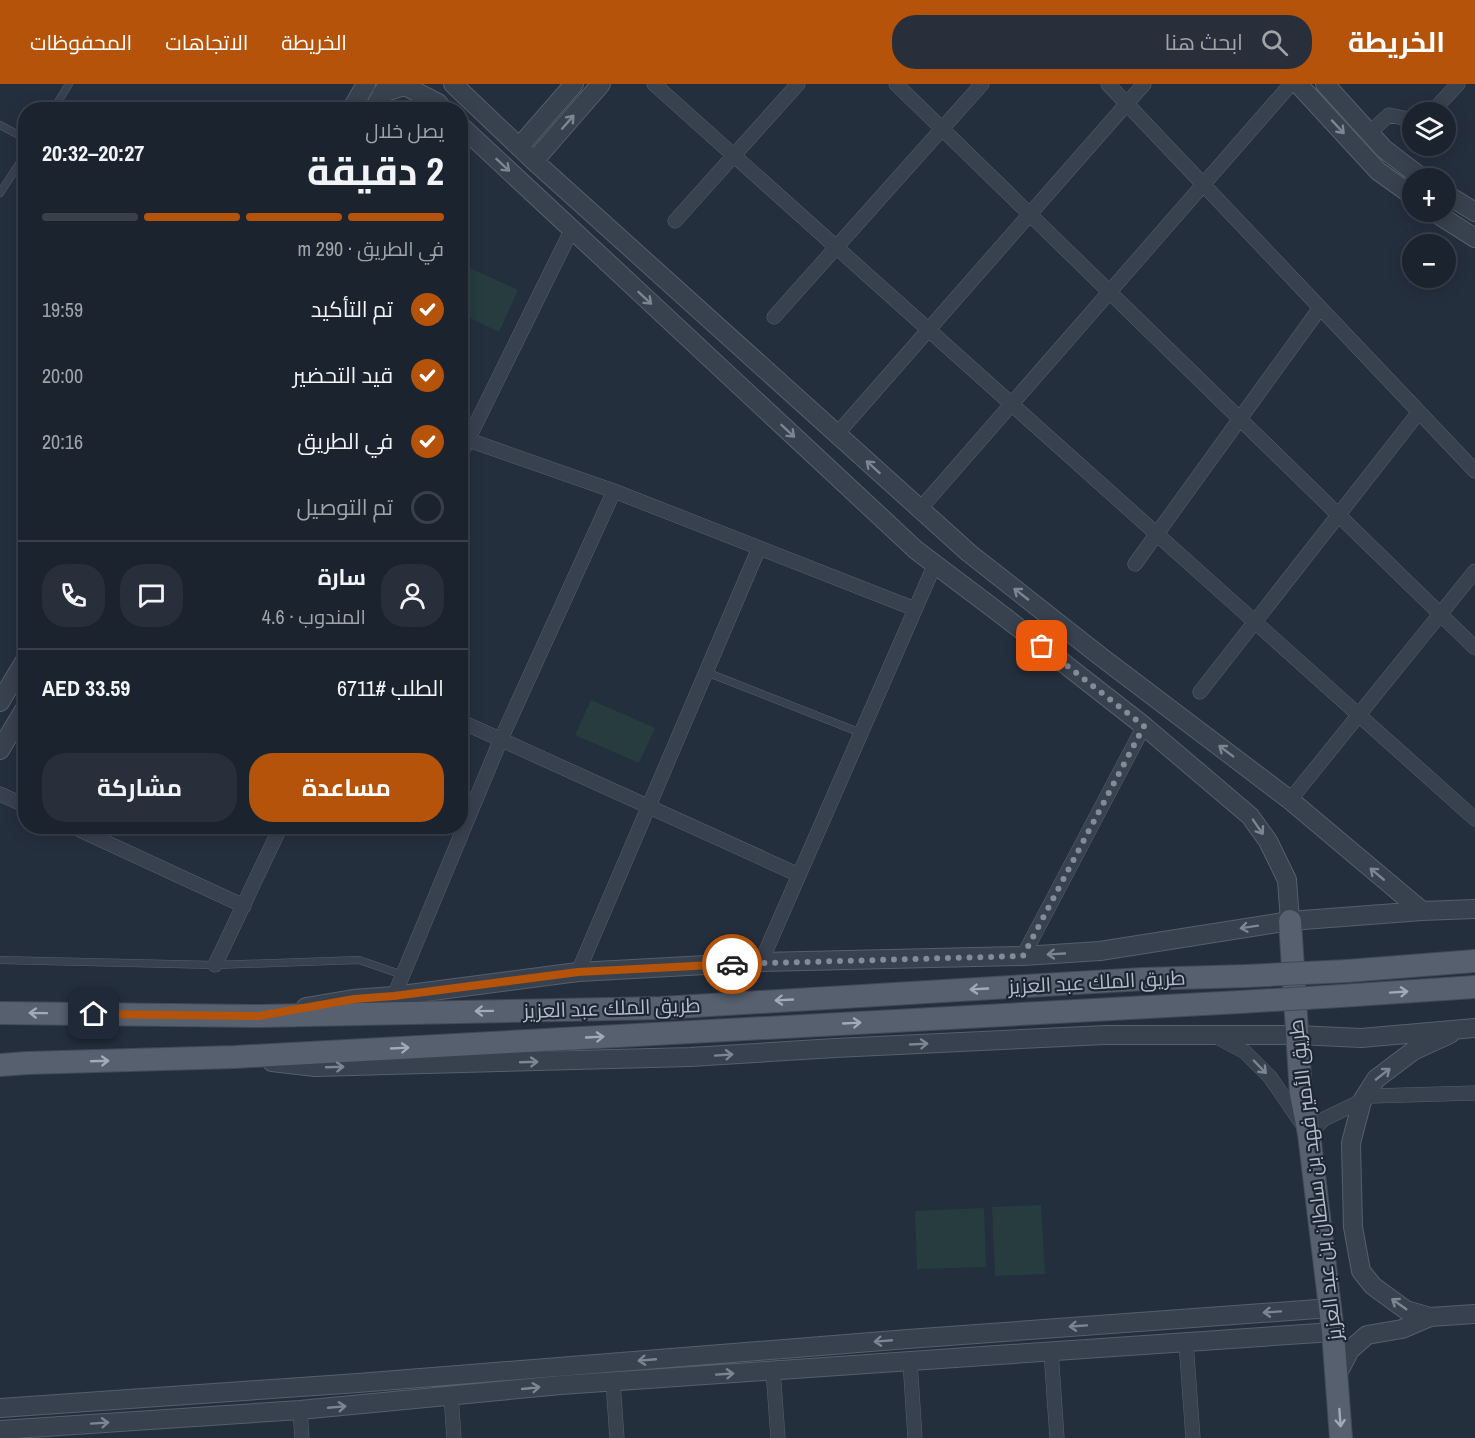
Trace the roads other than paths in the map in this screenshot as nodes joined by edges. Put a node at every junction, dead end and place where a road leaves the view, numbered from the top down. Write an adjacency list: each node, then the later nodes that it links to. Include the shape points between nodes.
1 (69, 84): 17 (lane)
2 (366, 84): 18 (street)
3 (453, 84): 29 (street)
4 (574, 84): 29 (street)
5 (601, 84): 31 (street, one-way to 5)
6 (654, 84): 30 (street)
7 (798, 84): 30 (street)
8 (896, 84): 25 (street)
9 (982, 84): 25 (street)
10 (1108, 84): 22 (street)
11 (1144, 84): 22 (street)
12 (1291, 84): 34 (street)
13 (1298, 84): 35 (street, one-way to 35, via 1378,171)
14 (1325, 84): 27 (street)
15 (1458, 84): 21 (street)
16 (385, 88): 19 (street); 20 (street, via 405,86)
17 (58, 102)
18 (356, 102)
19 (377, 102)
20 (436, 102)
21 (1441, 102)
22 (1127, 104): 34 (street); 39 (street)
23 (1402, 118): 27 (street, via 1389,116)
24 (0, 125): 28 (lane)
25 (942, 129): 39 (street); 44 (street)
26 (468, 132): 42 (street, one-way to 42)
27 (1369, 133): 33 (street)
28 (18, 135)
29 (519, 147): 31 (street)
30 (734, 156): 40 (street); 44 (street)
31 (534, 161): 53 (street)
32 (18, 165): 36 (lane)
33 (1409, 168)
34 (1203, 184): 45 (street); 46 (street)
35 (1402, 188)
36 (0, 193)
37 (1456, 200): 38 (street)
38 (1475, 212)
39 (1029, 214): 45 (street); 48 (street)
40 (675, 221)
41 (1450, 222): 43 (street)
42 (572, 230): 52 (street); 61 (street, one-way to 61)
43 (1475, 238)
44 (836, 248): 47 (street); 48 (street)
45 (1109, 292): 49 (street); 51 (street)
46 (1320, 308): 50 (street); 51 (street)
47 (774, 317)
48 (928, 330): 49 (street); 53 (street)
49 (1011, 404): 57 (street); 59 (street)
50 (1419, 412): 55 (street); 58 (street)
51 (1240, 420): 58 (street); 59 (street)
52 (468, 432)
53 (837, 434): 57 (street, one-way to 53)
54 (468, 439): 56 (street)
55 (1475, 471)
56 (614, 491): 60 (street); 77 (street)
57 (920, 509): 80 (street, one-way to 57, via 969,553)
58 (1338, 515): 65 (street); 66 (street)
59 (1157, 535): 62 (street); 66 (street)
60 (759, 548): 64 (street); 69 (street)
61 (935, 564): 64 (street); 75 (street)
62 (1136, 564)
63 (1475, 571): 65 (street)
64 (915, 609): 76 (street)
65 (1440, 615): 67 (street); 72 (street)
66 (1255, 622): 70 (street); 72 (street)
67 (1475, 648)
68 (18, 672): 71 (street)
69 (706, 672): 76 (lane); 82 (street)
70 (1200, 692)
71 (0, 702)
72 (1359, 715): 80 (street); 84 (street)
73 (18, 720): 78 (street)
74 (468, 724): 77 (street)
75 (1144, 726): 92 (street, one-way to 92, via 1250,816 1268,841 1287,880); 93 (street)
76 (861, 733): 88 (street)
77 (501, 739): 82 (street); 83 (street)
78 (0, 750)
79 (0, 794): 81 (street)
80 (1290, 800): 91 (street, one-way to 80)
81 (18, 802)
82 (648, 807): 88 (street); 98 (street)
83 (468, 818)
84 (1475, 819)
85 (87, 834): 89 (street)
86 (277, 834): 89 (street)
87 (462, 834): 99 (street)
88 (799, 875): 96 (street)
89 (244, 906): 97 (street)
90 (1475, 909): 91 (street)
91 (1422, 911): 92 (street)
92 (1290, 921): 93 (street, one-way to 93, via 1100,951); 106 (main road, طريق الأمير فهد بن سلطان بن عبد العزيز)
93 (1023, 956): 96 (street)
94 (0, 960): 97 (lane)
95 (1475, 961): 103 (main road, طريق الملك عبد العزيز, one-way to 103, bridge, via 661,1008)
96 (760, 962): 98 (street)
97 (215, 965): 99 (lane, via 359,960)
98 (578, 972): 101 (street)
99 (403, 975): 101 (street)
100 (1475, 987): 107 (main road, one-way to 100, bridge)
101 (394, 996): 103 (street)
102 (0, 1013): 103 (main road, طريق الملك عبد العزيز, one-way to 102)
103 (259, 1016)
104 (1468, 1028): 106 (street, via 1361,1038); 110 (street, one-way to 104, via 1376,1079 1413,1052)
105 (1212, 1035): 106 (street); 107 (street, one-way to 105, via 315,1067 690,1057 1106,1035); 111 (street, one-way to 111, via 1245,1052 1270,1077)
106 (1297, 1035): 111 (main road, طريق الأمير فهد بن سلطان بن عبد العزيز, via 1301,1094)
107 (235, 1057): 108 (main road, one-way to 107)
108 (0, 1065)
109 (1475, 1093): 110 (street, via 1372,1096)
110 (1362, 1101): 111 (street, via 1324,1119); 114 (street, one-way to 110, via 1406,1310 1373,1286 1361,1271 1353,1227 1351,1143)
111 (1309, 1134): 112 (main road, طريق الأمير فهد بن سلطان بن عبد العزيز)
112 (1331, 1308): 115 (main road, طريق الأمير فهد بن سلطان بن عبد العزيز); 123 (street, one-way to 123)
113 (1475, 1314): 114 (street)
114 (1430, 1317): 120 (street, via 1402,1329 1366,1335 1350,1350)
115 (1334, 1332): 116 (street); 120 (main road, طريق الأمير فهد بن سلطان بن عبد العزيز)
116 (1185, 1342): 117 (street); 133 (street)
117 (1051, 1351): 118 (street); 132 (street)
118 (910, 1360): 119 (street); 131 (street)
119 (773, 1370): 121 (street, one-way to 119); 130 (street)
120 (1337, 1375): 134 (main road, طريق الأمير فهد بن سلطان بن عبد العزيز, one-way to 134)
121 (613, 1382): 122 (street, one-way to 121); 129 (street)
122 (451, 1396): 124 (street, one-way to 122); 128 (street)
123 (0, 1408)
124 (300, 1410): 126 (street, one-way to 124); 127 (street)
125 (0, 1430): 126 (street)
126 (60, 1432)
127 (302, 1438)
128 (454, 1438)
129 (617, 1438)
130 (778, 1438)
131 (915, 1438)
132 (1057, 1438)
133 (1192, 1438)
134 (1341, 1438)

